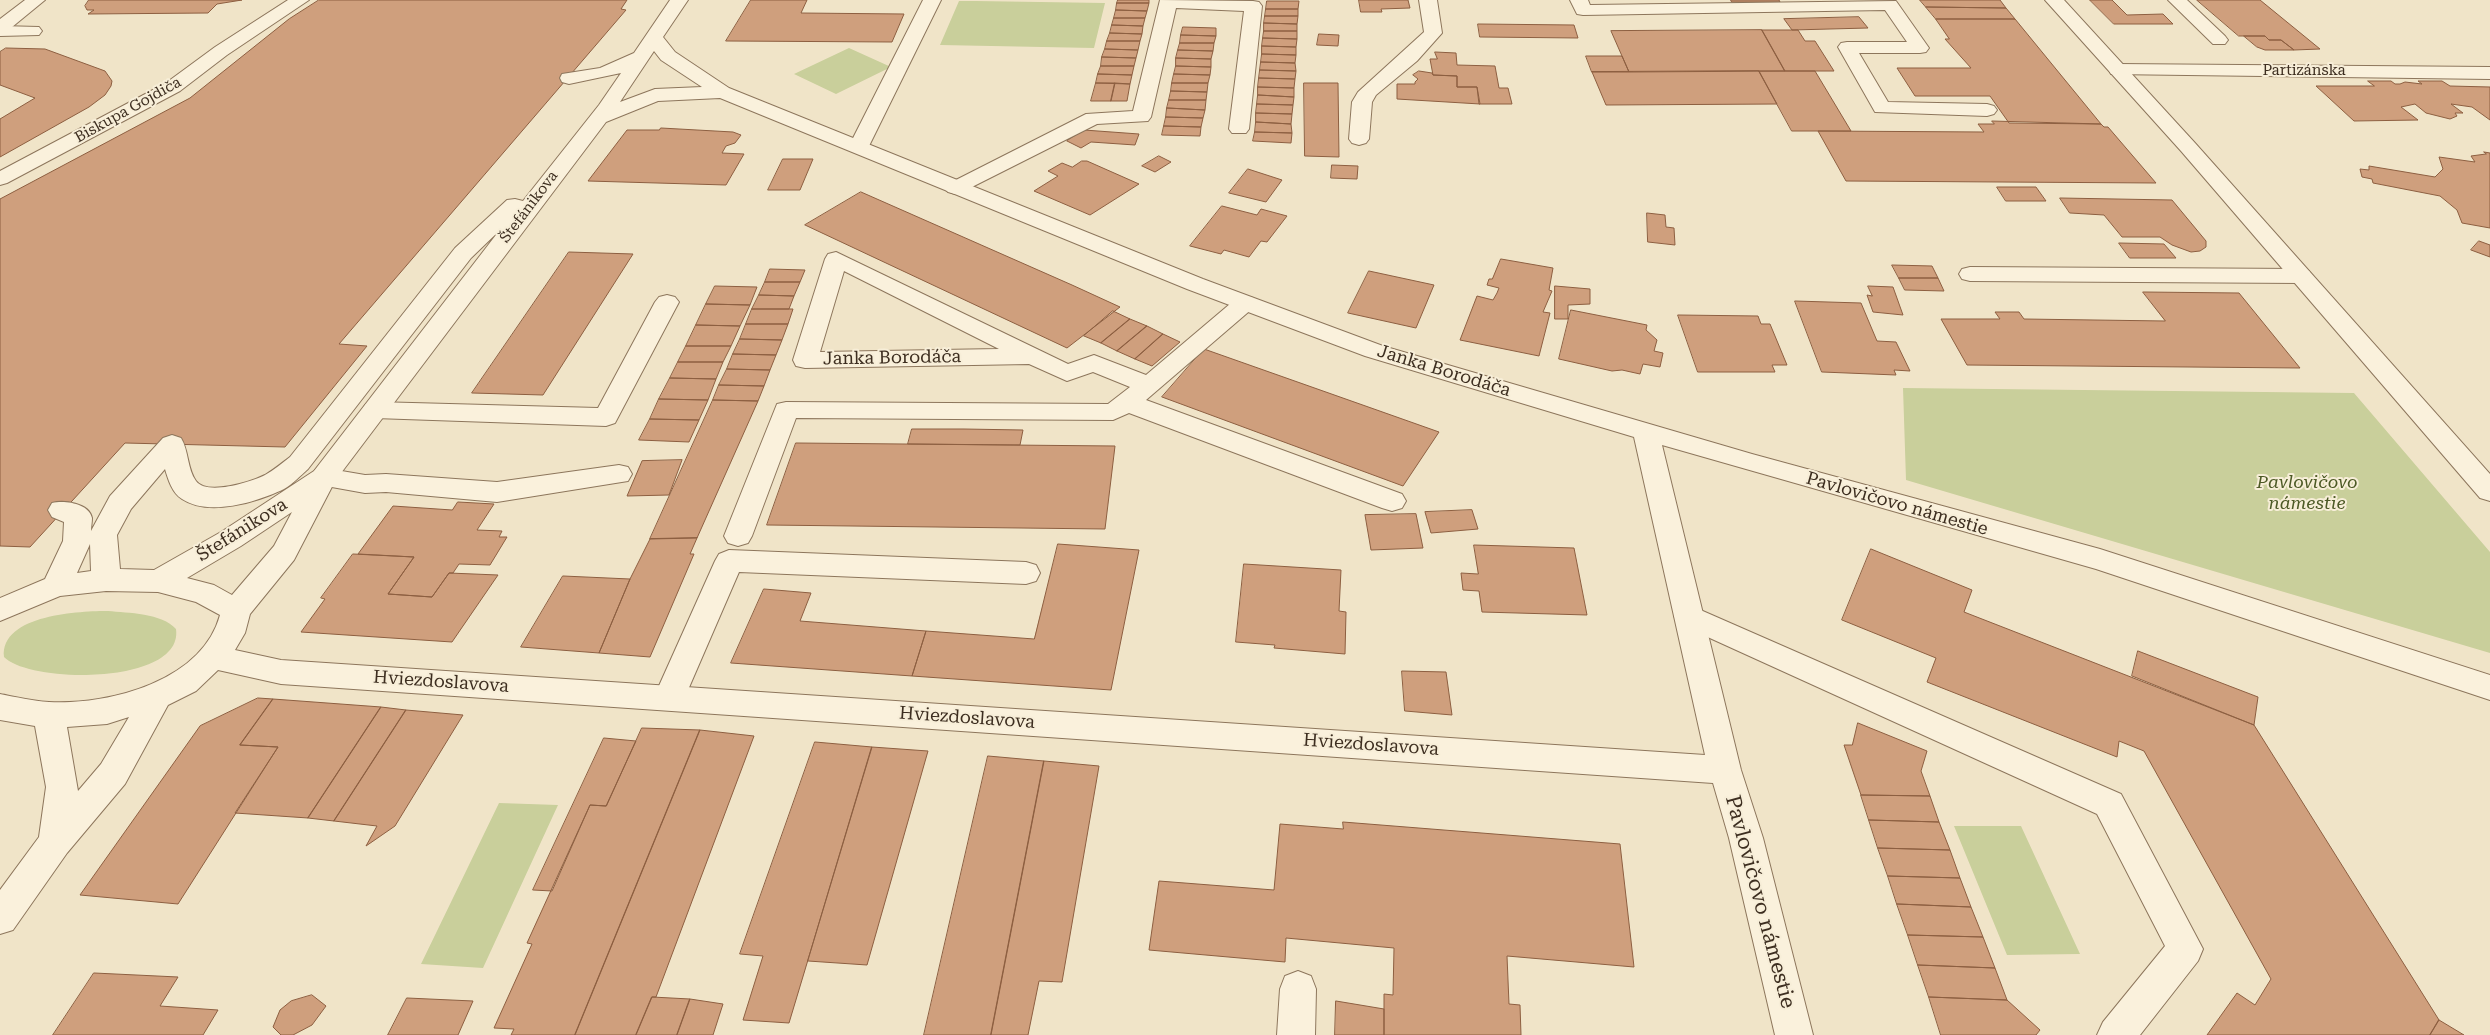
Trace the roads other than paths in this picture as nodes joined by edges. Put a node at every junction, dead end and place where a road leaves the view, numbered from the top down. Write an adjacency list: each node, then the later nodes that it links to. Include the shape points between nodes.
1 (300, 0): 23 (street, Biskupa Gojdiča, via 165,92)
2 (679, 0): 13 (street, Štefánikova)
3 (932, 0): 21 (street)
4 (1428, 0): 20 (street, via 1432,32 1410,57 1368,92 1362,102)
5 (1579, 0): 17 (street, via 1583,10 1890,6 1920,48 1846,47 1882,108)
6 (2054, 0): 14 (street)
7 (2177, 0): 12 (street)
8 (28, 2): 10 (street)
9 (1169, 2): 19 (street, via 1253,6); 24 (street, via 1140,117 1093,118)
10 (0, 30): 11 (street)
11 (33, 31)
12 (2219, 40)
13 (648, 47): 16 (street, Janka Borodáča, via 668,56); 18 (street, Štefánikova); 18 (street, via 623,67 564,83 600,97)
14 (2118, 70): 15 (street, Partizánska); 26 (street)
15 (2490, 73)
16 (722, 92): 18 (street, Janka Borodáča, via 655,95); 21 (street, Janka Borodáča)
17 (1987, 110)
18 (603, 113): 22 (street, Štefánikova)
19 (1239, 129)
20 (1359, 139)
21 (859, 146): 24 (street, Janka Borodáča)
22 (570, 152): 32 (street, Štefánikova); 41 (street, via 463,253 299,463 276,481 251,492 211,497 193,495 184,486 172,444 120,503 103,535)
23 (0, 179)
24 (955, 188): 28 (street, Janka Borodáča)
25 (1970, 274): 26 (street)
26 (2301, 276): 36 (street)
27 (667, 302): 32 (street, via 606,417)
28 (1245, 303): 30 (street); 33 (street, Janka Borodáča, via 1374,351)
29 (1034, 356): 29 (street, Janka Borodáča, via 836,259 805,360 855,359); 30 (street, Janka Borodáča, via 1067,373 1094,363)
30 (1149, 386): 31 (street)
31 (1120, 407): 37 (street); 39 (street, via 786,410)
32 (375, 410): 35 (street, Štefánikova)
33 (1646, 432): 46 (street); 48 (street, Pavlovičovo námestie, via 2100,560)
34 (619, 474): 35 (street, via 497,492 365,484)
35 (324, 477): 42 (street, Štefánikova, via 231,539); 45 (street, Štefánikova, via 284,553)
36 (2490, 491)
37 (1392, 501)
38 (62, 510): 43 (street, via 78,517 77,541)
39 (738, 536)
40 (1026, 573): 50 (street, via 729,561)
41 (106, 580): 42 (street, Štefánikova); 43 (street, Štefánikova)
42 (158, 581): 45 (street, Štefánikova, via 204,593)
43 (56, 586): 44 (street, Štefánikova)
44 (0, 609)
45 (236, 610): 47 (street, Štefánikova, via 230,633)
46 (1689, 616): 53 (street); 59 (street, via 2108,804 2185,950)
47 (213, 657): 49 (street, Štefánikova, via 185,682); 50 (street, Hviezdoslavova, via 281,672)
48 (2490, 688)
49 (157, 696): 52 (street, Štefánikova, via 108,711); 54 (street, via 113,774)
50 (670, 697): 53 (street, Hviezdoslavova)
51 (0, 707): 52 (street, Štefánikova)
52 (49, 715): 54 (street, via 62,788)
53 (1725, 770): 58 (street, Pavlovičovo námestie, via 1746,838)
54 (55, 842): 55 (street)
55 (0, 918)
56 (1298, 989): 57 (street)
57 (1296, 1035)
58 (1794, 1035)
59 (2116, 1035)

